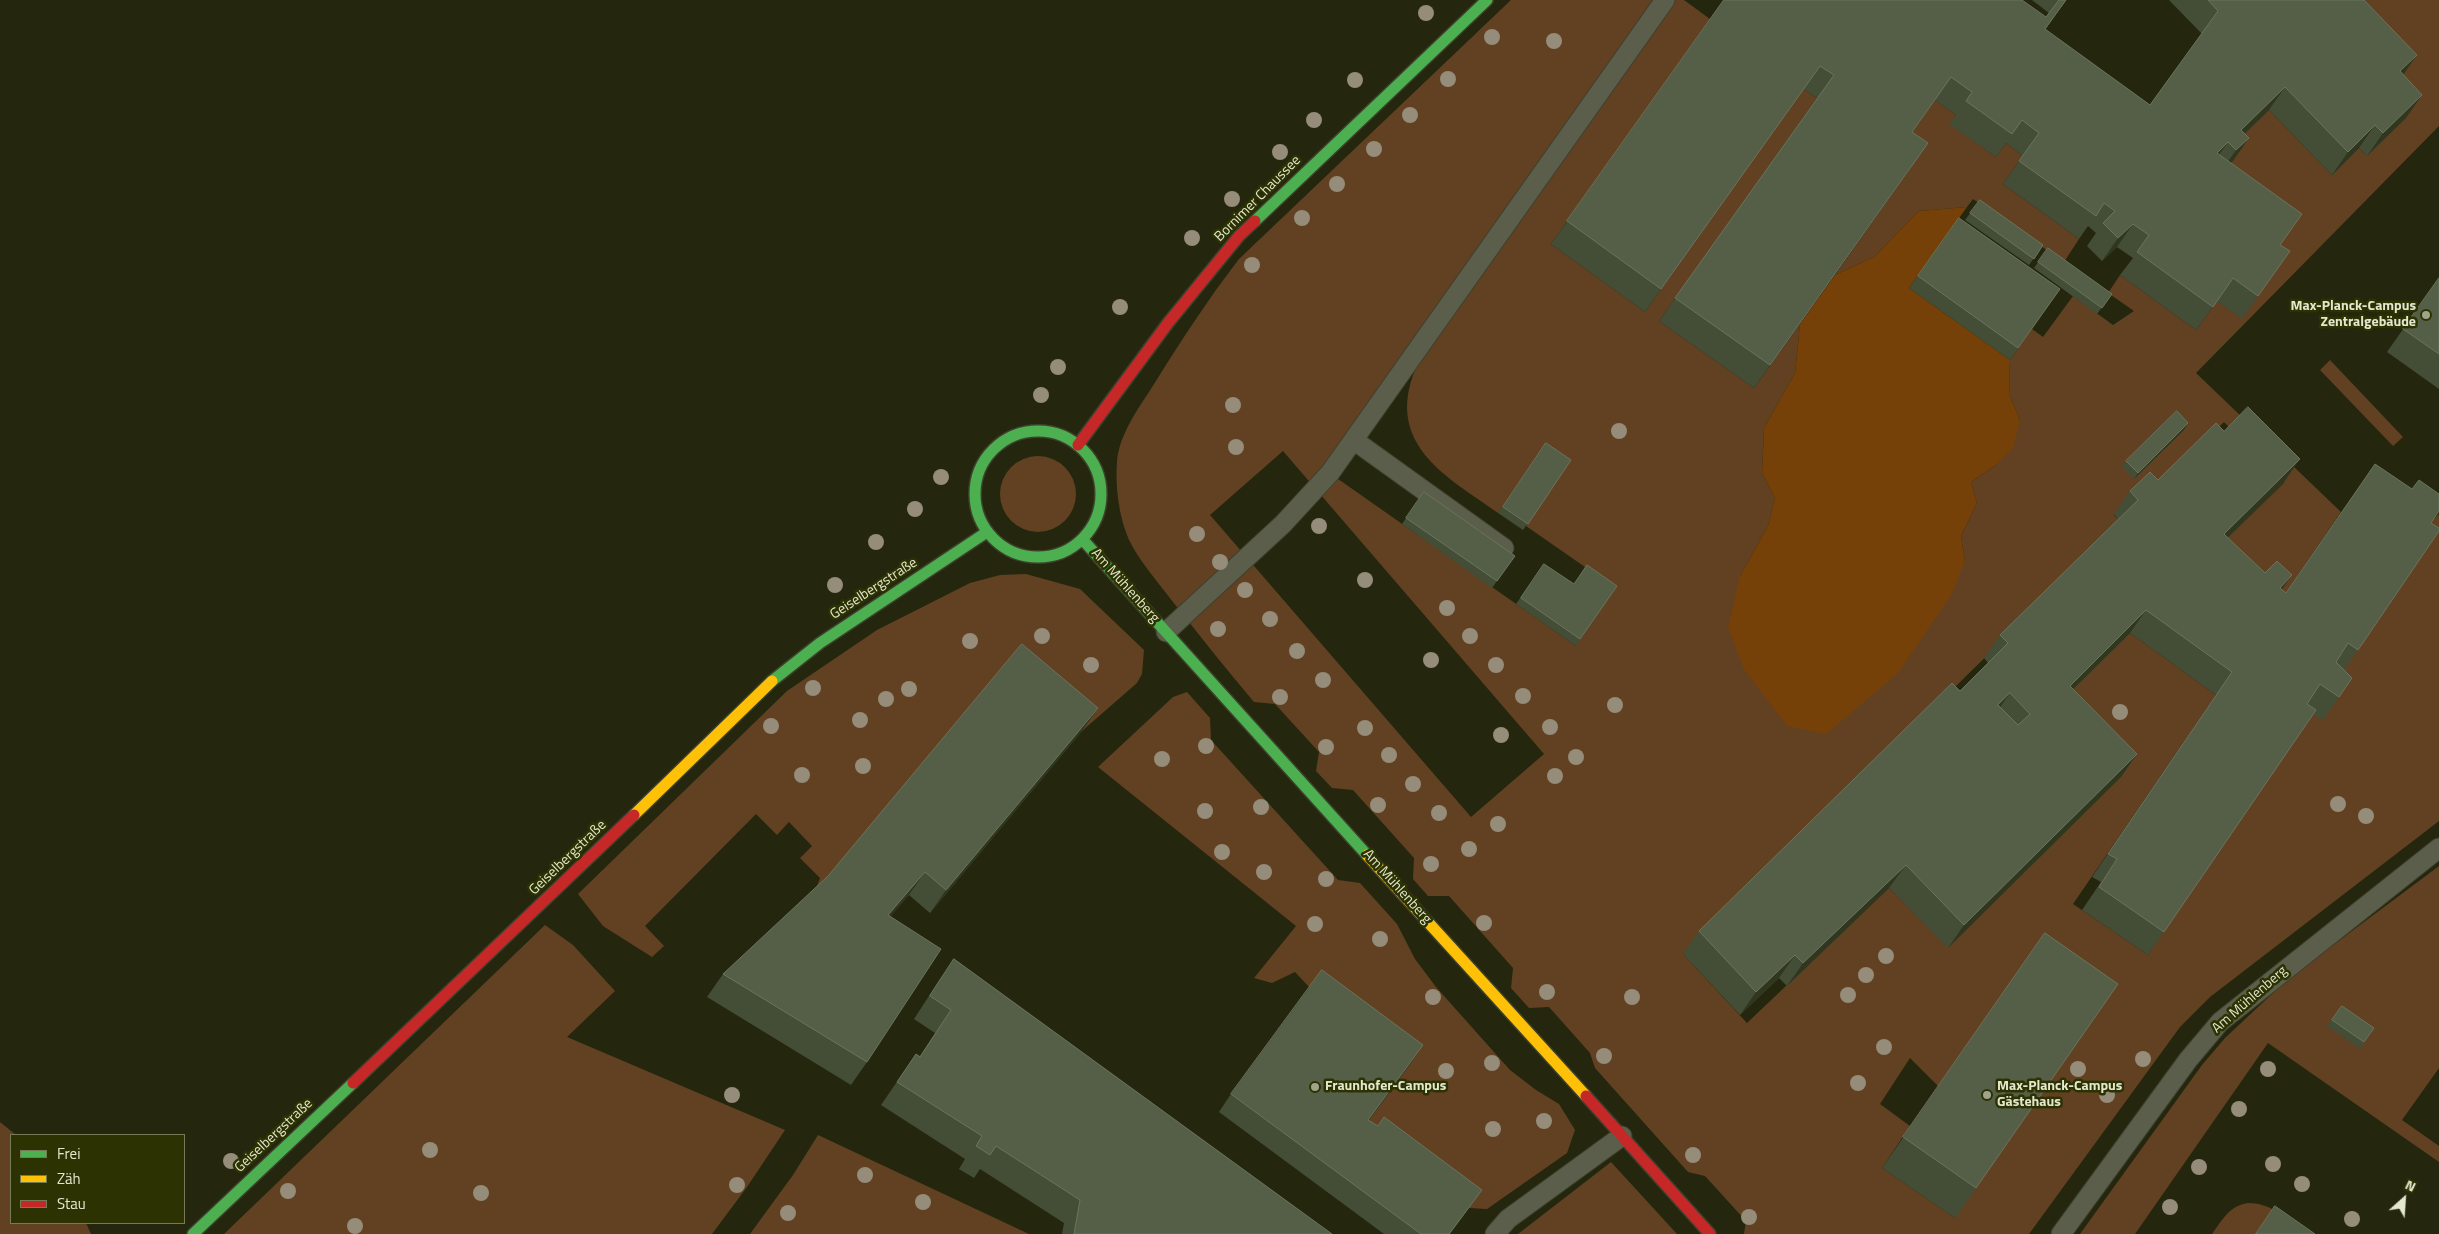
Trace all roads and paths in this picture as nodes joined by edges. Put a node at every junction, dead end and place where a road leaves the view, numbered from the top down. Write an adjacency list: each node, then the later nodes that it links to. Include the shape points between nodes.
1 (1487, 0): 4 (street, Bornimer Chaussee, via 1239,236 1168,323)
2 (1666, 0): 3 (lane)
3 (1355, 441): 7 (lane); 8 (lane, via 1283,524)
4 (1078, 445): 5 (street, via 1060,435 1040,431 1008,439 987,456 978,474 975,494 978,514); 6 (street, via 1095,467 1101,493 1100,508)
5 (987, 532): 6 (street, via 1005,548 1032,557 1061,553); 11 (street, Geiselbergstraße, via 820,643 775,678)
6 (1083, 540): 8 (street, Am Mühlenberg)
7 (1505, 549)
8 (1166, 632): 10 (street, Am Mühlenberg)
9 (2439, 848): 14 (lane, Am Mühlenberg, via 2220,1022 2188,1060)
10 (1622, 1136): 12 (lane, via 1508,1220); 13 (street, Am Mühlenberg)
11 (192, 1234)
12 (1494, 1234)
13 (1710, 1234)
14 (2061, 1234)

